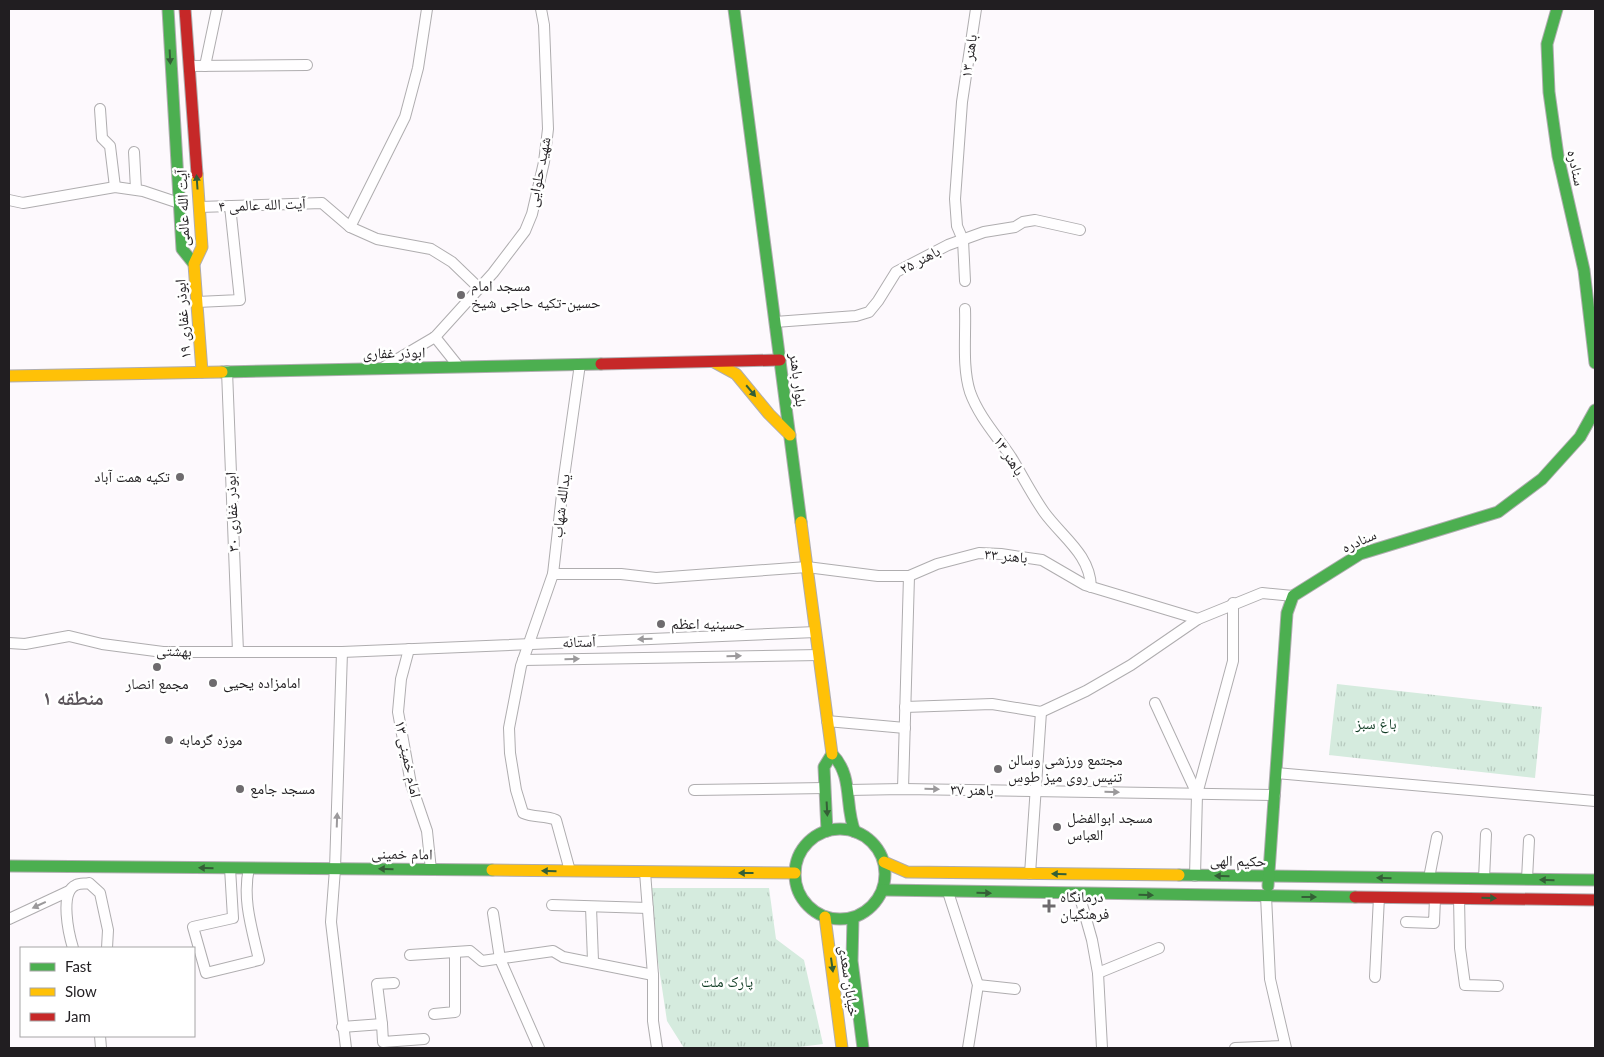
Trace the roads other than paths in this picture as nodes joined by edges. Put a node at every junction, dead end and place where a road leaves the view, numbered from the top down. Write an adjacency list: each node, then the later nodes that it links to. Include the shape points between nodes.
1 (168, 9): 17 (street, آیت الله عالمی, one-way to 17)
2 (185, 9): 10 (street, آیت الله عالمی)
3 (217, 9): 11 (street)
4 (427, 9): 20 (street, via 418,68 405,117)
5 (541, 9): 25 (street, شهید حلوایی, via 548,100 544,162 525,231)
6 (734, 9): 28 (street, بلوار باهنر)
7 (976, 9): 22 (street, باهنر ۱۳, via 962,102 955,199 957,226)
8 (1558, 9): 32 (street, سنادره, via 1547,44 1549,92 1558,156 1584,270)
9 (307, 65): 11 (street)
10 (189, 66): 11 (street); 19 (street, آیت الله عالمی, one-way to 10)
11 (205, 66)
12 (100, 108): 14 (street, via 102,138 110,146)
13 (134, 152): 15 (street)
14 (115, 187): 15 (street); 16 (street, via 23,203)
15 (136, 189): 17 (street)
16 (9, 200)
17 (179, 203): 23 (street, آیت الله عالمی, via 182,249)
18 (230, 206): 19 (street, آیت الله عالمی ۴); 20 (street, آیت الله عالمی ۴, via 322,203); 26 (street, via 240,300)
19 (199, 207): 23 (street, آیت الله عالمی, via 202,247)
20 (350, 227): 25 (street, آیت الله عالمی ۴, via 377,239 431,249 452,262)
21 (1080, 230): 22 (street, باهنر ۲۵, via 1035,220)
22 (963, 240): 24 (street, باهنر ۱۳); 28 (street, باهنر ۲۵, via 896,272 869,312 856,316)
23 (194, 264): 26 (street, ابوذر غفاری ۱۹)
24 (965, 281)
25 (479, 288): 29 (street, شهید حلوایی)
26 (197, 302): 37 (street, ابوذر غفاری ۱۹)
27 (965, 309): 44 (street, باهنر ۱۳, via 966,370 973,399 1044,512 1081,554 1091,574)
28 (775, 322): 30 (street, بلوار باهنر)
29 (434, 337): 34 (street); 35 (street, شهید حلوایی)
30 (780, 360): 31 (street, ابوذر غفاری); 40 (street, بلوار باهنر)
31 (713, 361): 33 (street, ابوذر غفاری); 40 (street, one-way to 40, via 736,374)
32 (1595, 363)
33 (580, 364): 34 (street, ابوذر غفاری); 42 (street, یدالله شهاب)
34 (459, 367): 35 (street, ابوذر غفاری)
35 (381, 368): 36 (street, ابوذر غفاری)
36 (227, 371): 37 (street, ابوذر غفاری); 52 (street, ابوذر غفاری ۳۰)
37 (202, 372): 38 (street, ابوذر غفاری)
38 (9, 376)
39 (1595, 410): 45 (street, سنادره, via 1580,437 1542,479 1498,512 1360,554)
40 (790, 435): 41 (street, بلوار باهنر)
41 (807, 567): 42 (street, باهنر ۳۳, via 656,578 621,574); 43 (street, باهنر ۳۳, via 878,576); 48 (street, بلوار باهنر)
42 (553, 574): 50 (street, یدالله شهاب)
43 (909, 576): 44 (street, باهنر ۳۳, via 937,564 979,553 1001,554 1042,560); 57 (street)
44 (1091, 587): 47 (street, باهنر ۳۳)
45 (1293, 596): 46 (street, via 1262,593); 62 (street, via 1287,612)
46 (1233, 603): 47 (street); 68 (street, via 1233,661)
47 (1198, 619): 58 (street, via 1131,665)
48 (816, 632): 50 (street, آستانه, one-way to 50); 54 (street, بلوار باهنر)
49 (9, 643): 52 (street, بهشتی, via 25,644 69,636 164,652)
50 (529, 644): 51 (street, آستانه); 55 (street, یدالله شهاب)
51 (409, 649): 53 (street, آستانه); 81 (street, امام خمینی ۱۳, via 401,679 398,712 407,768 427,831)
52 (238, 652): 53 (street, بهشتی)
53 (342, 652): 80 (street, one-way to 53)
54 (819, 655): 55 (street, آستانه, one-way to 54); 59 (street, بلوار باهنر)
55 (523, 660): 82 (street, یدالله شهاب, via 508,728 516,790 523,813 545,815 556,820)
56 (1155, 703): 68 (street)
57 (905, 707): 58 (street, via 992,704); 60 (street)
58 (1041, 712): 67 (street)
59 (827, 721): 60 (street); 61 (street, بلوار باهنر)
60 (905, 728): 64 (street)
61 (832, 754): 63 (street, via 824,767); 66 (street, via 841,762)
62 (1276, 773): 69 (street); 70 (street)
63 (825, 788): 65 (street); 71 (street, one-way to 71)
64 (903, 789): 66 (street, باهنر ۳۷); 67 (street, باهنر ۳۷, one-way to 67)
65 (694, 790)
66 (848, 790): 72 (street, via 849,818)
67 (1034, 791): 68 (street, باهنر ۳۷, one-way to 68); 86 (street)
68 (1196, 794): 69 (street, باهنر ۳۷); 87 (street)
69 (1275, 795): 88 (street)
70 (1595, 800)
71 (827, 831): 72 (street); 85 (street, via 804,847 797,859)
72 (855, 832): 76 (street, via 873,844)
73 (1486, 834): 90 (street)
74 (1437, 836): 89 (street)
75 (1529, 840): 91 (street)
76 (884, 862): 84 (street, حکیم الهی); 93 (street)
77 (9, 866): 78 (street, امام خمینی, one-way to 77)
78 (230, 868): 79 (street, امام خمینی); 79 (street, via 234,918 193,926 206,973 258,960 245,884)
79 (249, 868): 80 (street, امام خمینی)
80 (335, 869): 81 (street, امام خمینی, one-way to 80); 129 (street, via 330,922)
81 (431, 870): 82 (street, امام خمینی, one-way to 81)
82 (570, 871): 83 (street, امام خمینی)
83 (645, 872): 85 (street, امام خمینی, one-way to 83); 105 (street)
84 (907, 872): 86 (street, حکیم الهی); 95 (street)
85 (795, 873): 107 (street, via 796,887 802,900)
86 (1030, 874): 87 (street, حکیم الهی, one-way to 86)
87 (1195, 876): 88 (street, حکیم الهی, one-way to 87)
88 (1269, 876): 89 (street, حکیم الهی, one-way to 88); 98 (street)
89 (1429, 878): 90 (street, حکیم الهی)
90 (1484, 879): 91 (street, حکیم الهی)
91 (1527, 879): 92 (street, حکیم الهی, one-way to 91)
92 (1595, 880)
93 (883, 890): 95 (street); 108 (street, via 871,907)
94 (69, 891): 109 (street, one-way to 109); 111 (street, via 66,902); 112 (street, via 76,885 88,883 100,893 108,930)
95 (907, 892): 96 (street)
96 (948, 892): 97 (street, one-way to 97); 122 (street)
97 (1080, 894): 98 (street, one-way to 98); 118 (street)
98 (1266, 896): 99 (street, one-way to 99); 131 (street, via 1270,979)
99 (1378, 897): 100 (street); 120 (street)
100 (1436, 898): 101 (street); 110 (street, via 1434,923)
101 (1459, 898): 102 (street, one-way to 102); 123 (street, via 1465,986)
102 (1595, 900)
103 (552, 905): 104 (street)
104 (591, 907): 105 (street); 117 (street)
105 (648, 908): 119 (street)
106 (494, 913): 116 (street)
107 (825, 917): 108 (street); 128 (street, خیابان سعدی, one-way to 128)
108 (853, 918): 126 (street, خیابان سعدی, via 852,961)
109 (9, 919)
110 (1406, 922)
111 (74, 947)
112 (107, 947)
113 (1159, 948): 118 (street)
114 (455, 952): 115 (street); 116 (street, via 470,951 482,961); 125 (street, via 455,1012)
115 (410, 955)
116 (500, 959): 117 (street, via 553,951 563,957); 133 (street)
117 (592, 961): 119 (street)
118 (1098, 973): 138 (street)
119 (652, 975): 134 (street)
120 (1375, 977)
121 (394, 983): 127 (street, via 377,984)
122 (978, 985): 124 (street); 137 (street)
123 (1498, 986)
124 (1015, 988)
125 (434, 1014)
126 (859, 1021): 128 (street, via 846,1017); 136 (street, خیابان سعدی)
127 (382, 1024): 129 (street); 130 (street, via 383,1042)
128 (839, 1024): 135 (street, خیابان سعدی)
129 (342, 1027): 132 (street)
130 (424, 1039)
131 (1285, 1047): 139 (street)
132 (346, 1048)
133 (539, 1048)
134 (656, 1048)
135 (842, 1048)
136 (863, 1048)
137 (968, 1048)
138 (1102, 1048)
139 (1236, 1048)

